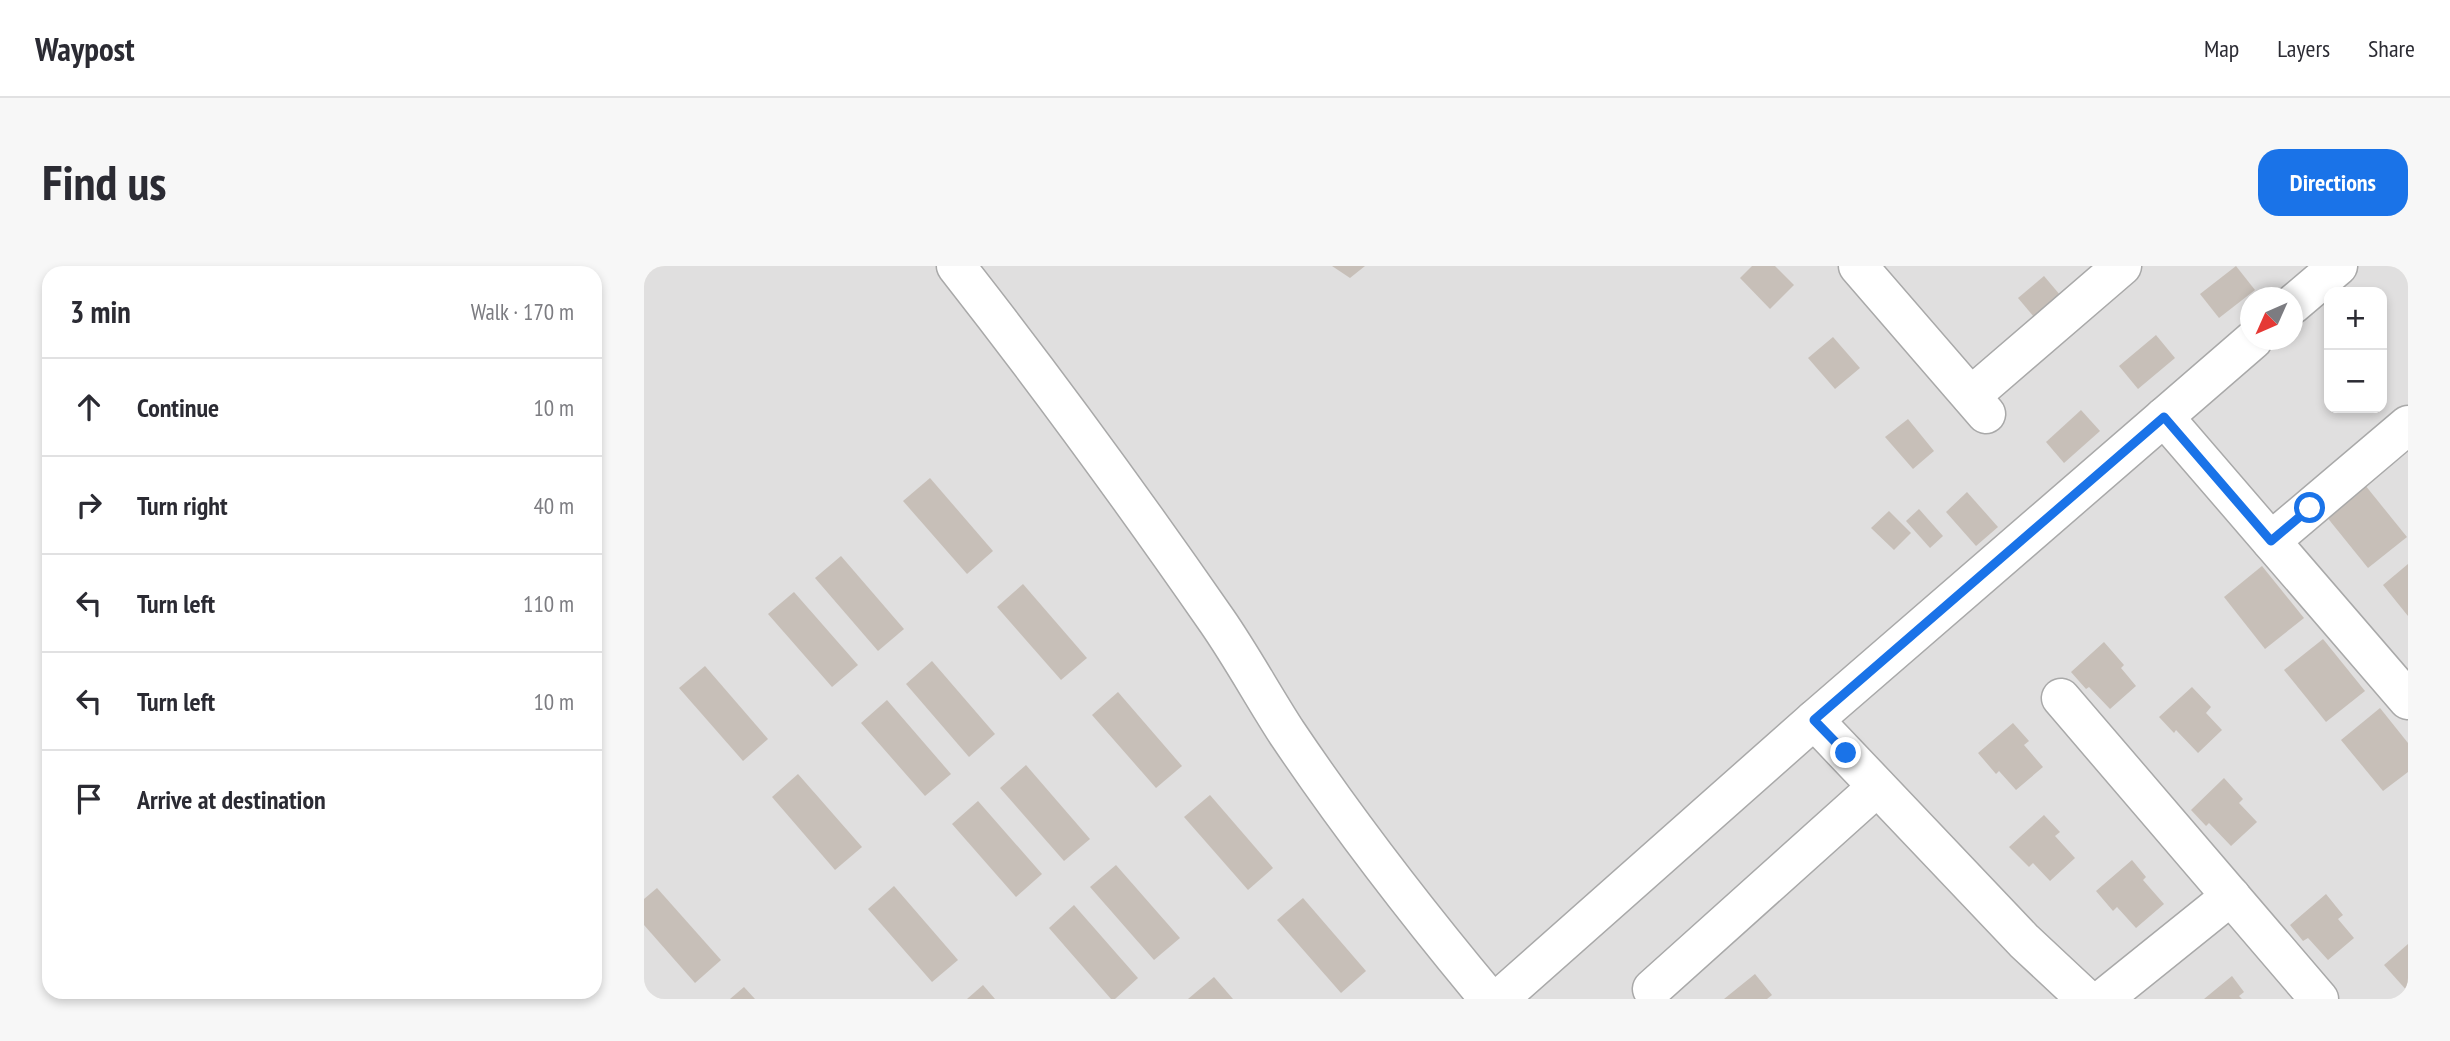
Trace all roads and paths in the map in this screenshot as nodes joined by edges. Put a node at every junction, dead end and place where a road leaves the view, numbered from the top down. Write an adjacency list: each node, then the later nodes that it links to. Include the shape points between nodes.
1 (956, 266): 14 (street, via 1166,548 1287,733 1414,909)
2 (1858, 266): 3 (street, via 1979,405)
3 (2098, 273)
4 (2241, 350): 5 (street)
5 (2164, 417): 7 (street); 10 (street)
6 (2408, 425): 7 (street)
7 (2271, 541): 9 (street)
8 (2061, 698): 12 (street)
9 (2408, 700)
10 (1814, 720): 11 (street); 15 (street)
11 (1878, 787): 13 (street); 16 (street, via 2024,941)
12 (2231, 896): 17 (street); 18 (street)
13 (1652, 989)
14 (1489, 999)
15 (1499, 999)
16 (2086, 999)
17 (2103, 999)
18 (2319, 999)

